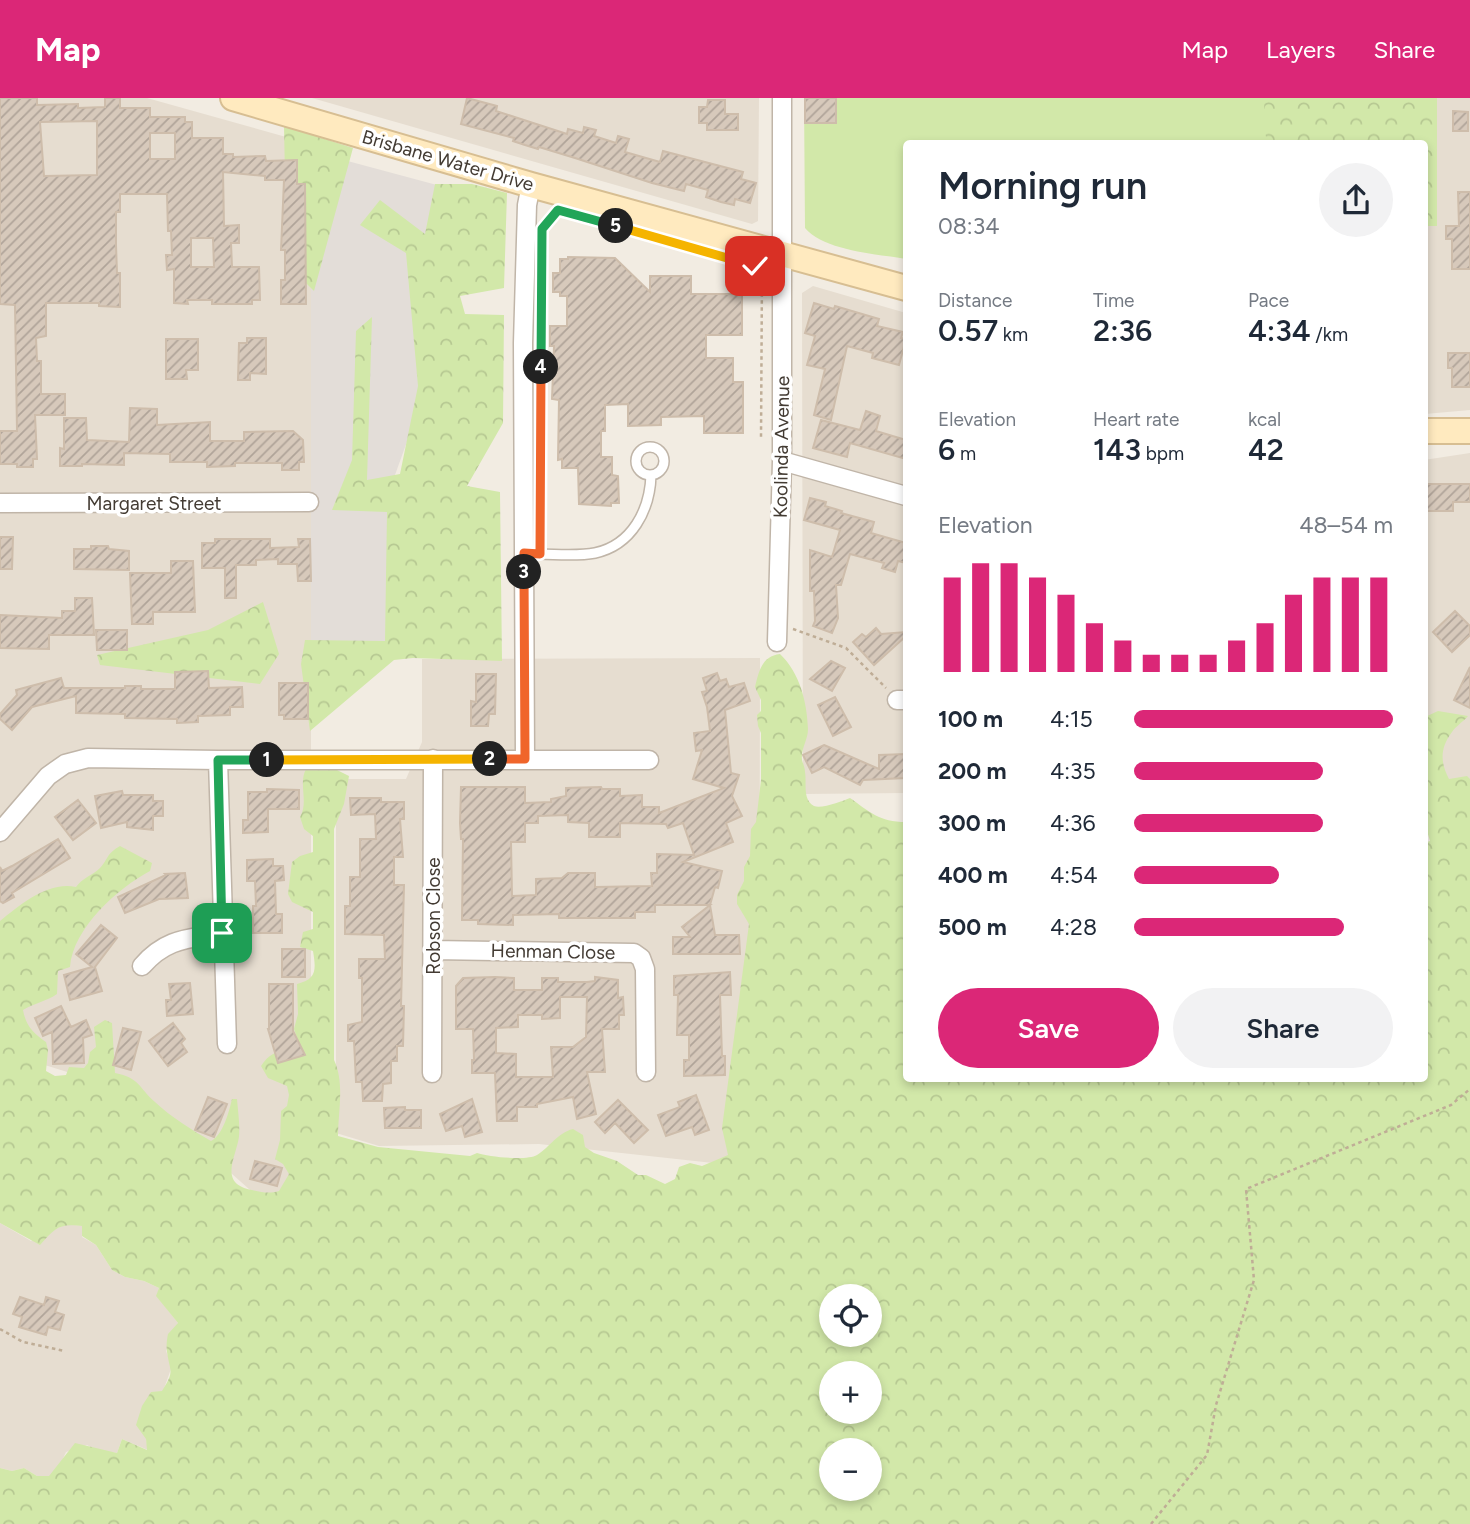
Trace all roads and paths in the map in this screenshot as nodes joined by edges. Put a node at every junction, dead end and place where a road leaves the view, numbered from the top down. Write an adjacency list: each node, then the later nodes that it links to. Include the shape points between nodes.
1 (233, 98): 3 (main road, Brisbane Water Drive)
2 (782, 98): 6 (street, Koolinda Avenue)
3 (531, 185): 6 (main road, Brisbane Water Drive); 19 (street, via 523,344)
4 (558, 210): 5 (path)
5 (542, 229)
6 (782, 252): 8 (main road, Brisbane Water Drive); 14 (street, Koolinda Avenue)
7 (755, 266): 13 (path, via 762,273)
8 (903, 287)
9 (542, 310): 12 (path)
10 (1428, 431): 11 (main road)
11 (1470, 431)
12 (541, 432)
13 (761, 439)
14 (782, 461): 16 (street); 20 (street, Koolinda Avenue)
15 (651, 475): 19 (lane, via 638,524 618,542 594,553)
16 (903, 495)
17 (309, 502): 18 (street, Margaret Street)
18 (0, 503)
19 (524, 553): 24 (street)
20 (777, 623): 21 (street, Koolinda Avenue); 22 (path, via 846,648)
21 (777, 642)
22 (902, 700)
23 (433, 759): 24 (street); 25 (street); 29 (street, Robson Close)
24 (525, 759): 26 (street)
25 (218, 760): 27 (street, via 76,760 48,776); 28 (street)
26 (649, 760)
27 (0, 832)
28 (222, 933): 30 (street, via 174,942); 31 (street)
29 (433, 950): 32 (street, Henman Close, via 634,953 645,969); 33 (street, Robson Close)
30 (142, 966)
31 (227, 1044)
32 (646, 1072)
33 (432, 1073)
34 (1470, 1089): 37 (path, via 1451,1105 1246,1189 1254,1280 1216,1405 1208,1455)
35 (0, 1329): 36 (path, via 23,1342)
36 (64, 1351)
37 (1151, 1524)

